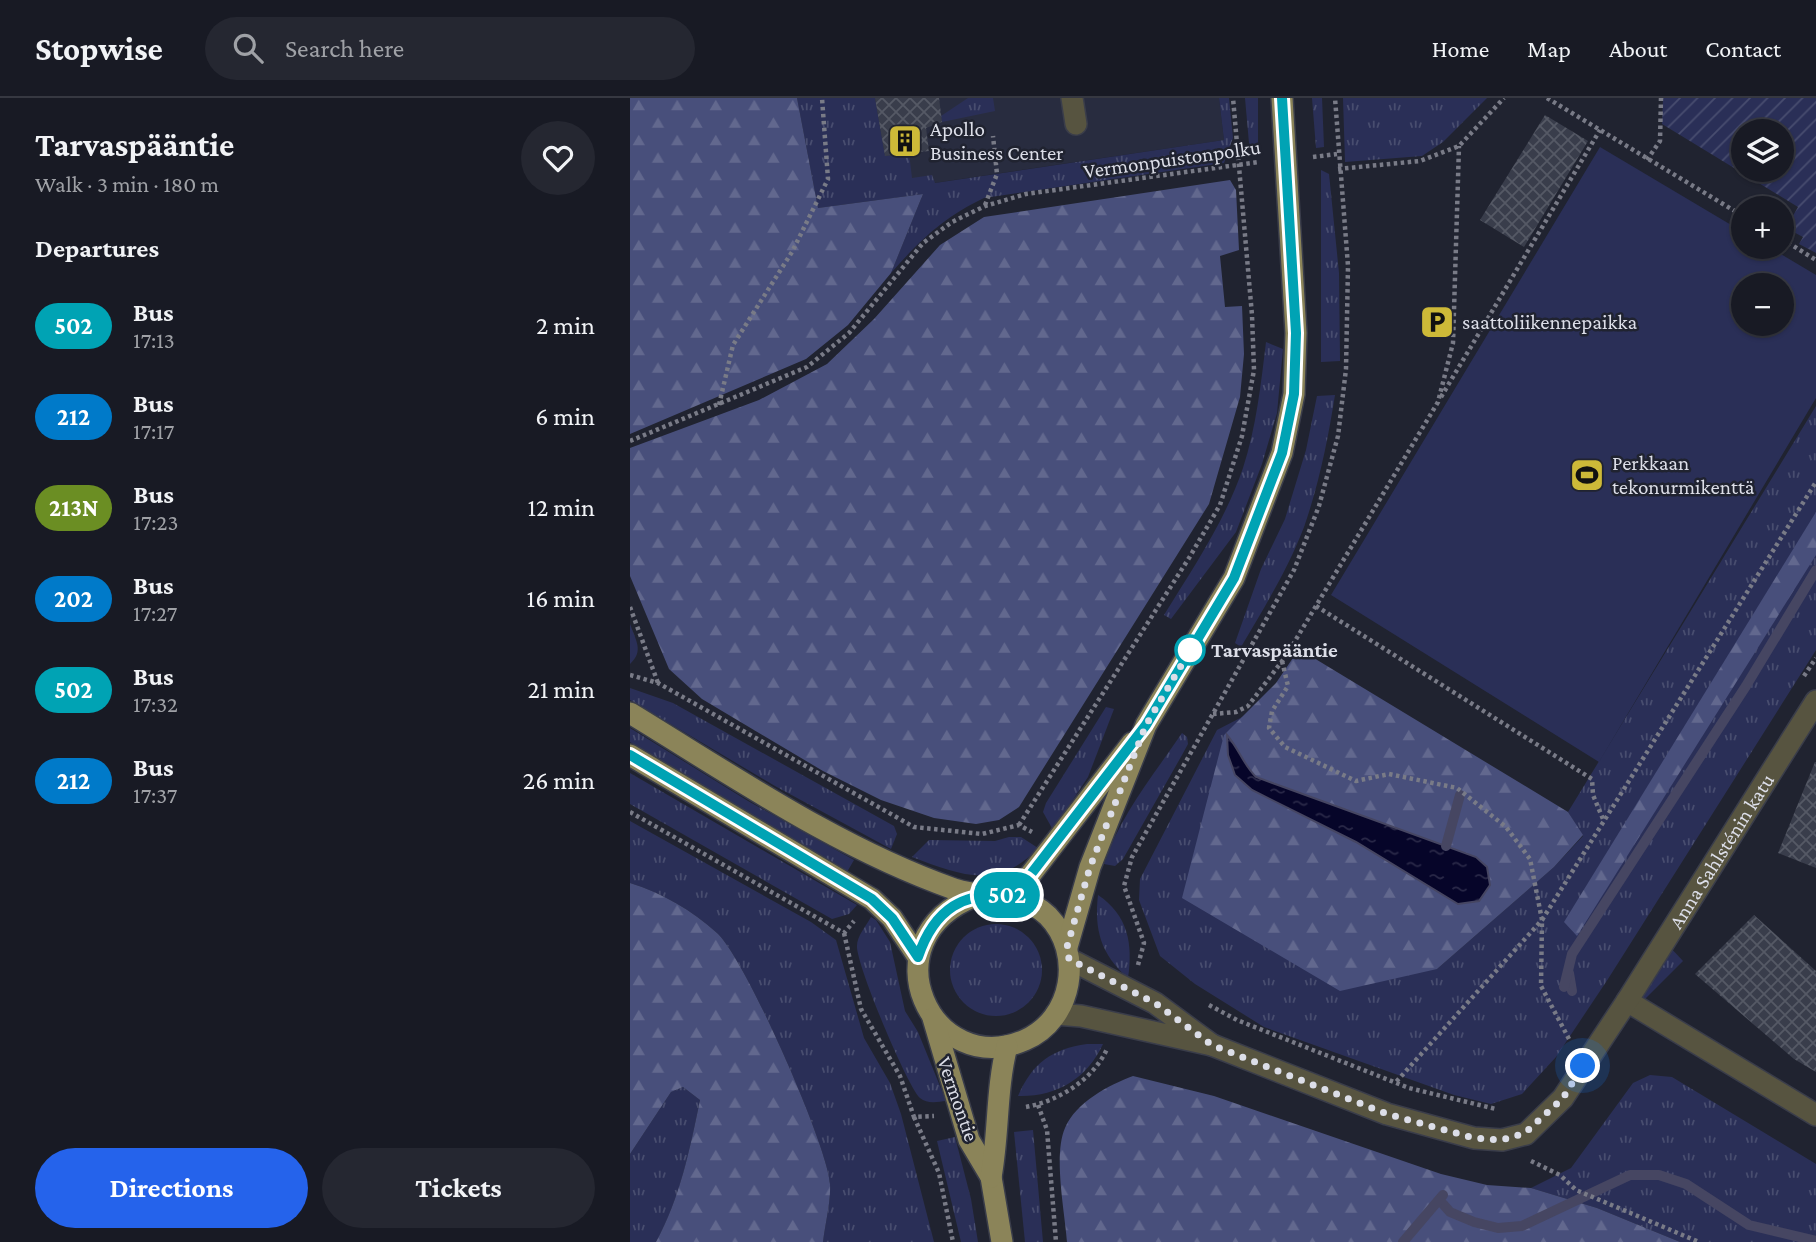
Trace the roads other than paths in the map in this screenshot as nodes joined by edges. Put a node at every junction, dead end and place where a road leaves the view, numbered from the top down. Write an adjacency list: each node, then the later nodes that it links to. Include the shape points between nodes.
1 (1072, 98): 3 (street)
2 (1282, 98): 6 (main road, via 1296,377 1282,453 1234,578)
3 (1076, 124)
4 (1815, 704): 12 (street, Anna Sahlsténin katu)
5 (630, 713): 8 (main road, via 835,837)
6 (1146, 725): 9 (main road); 10 (main road, via 1090,867)
7 (630, 755): 11 (main road, via 872,899 892,918)
8 (975, 896): 9 (main road); 11 (main road, via 954,904 938,918)
9 (1014, 896): 10 (main road, via 1047,915)
10 (1068, 953): 13 (main road, via 1070,979); 15 (street, Anna Sahlsténin katu, via 1155,1003)
11 (918, 957): 14 (main road, via 922,999)
12 (1627, 1001): 15 (street, Anna Sahlsténin katu, via 1563,1098 1525,1133 1502,1140 1474,1138 1387,1114); 17 (street)
13 (1056, 1014): 15 (street, Anna Sahlsténin katu); 16 (main road, via 1043,1029)
14 (933, 1018): 16 (main road, via 967,1042); 18 (main road, Vermontie, via 969,1140)
15 (1212, 1045)
16 (1007, 1046): 18 (main road, Vermontie)
17 (1816, 1115)
18 (991, 1177): 19 (main road, Vermontie)
19 (1002, 1242)

